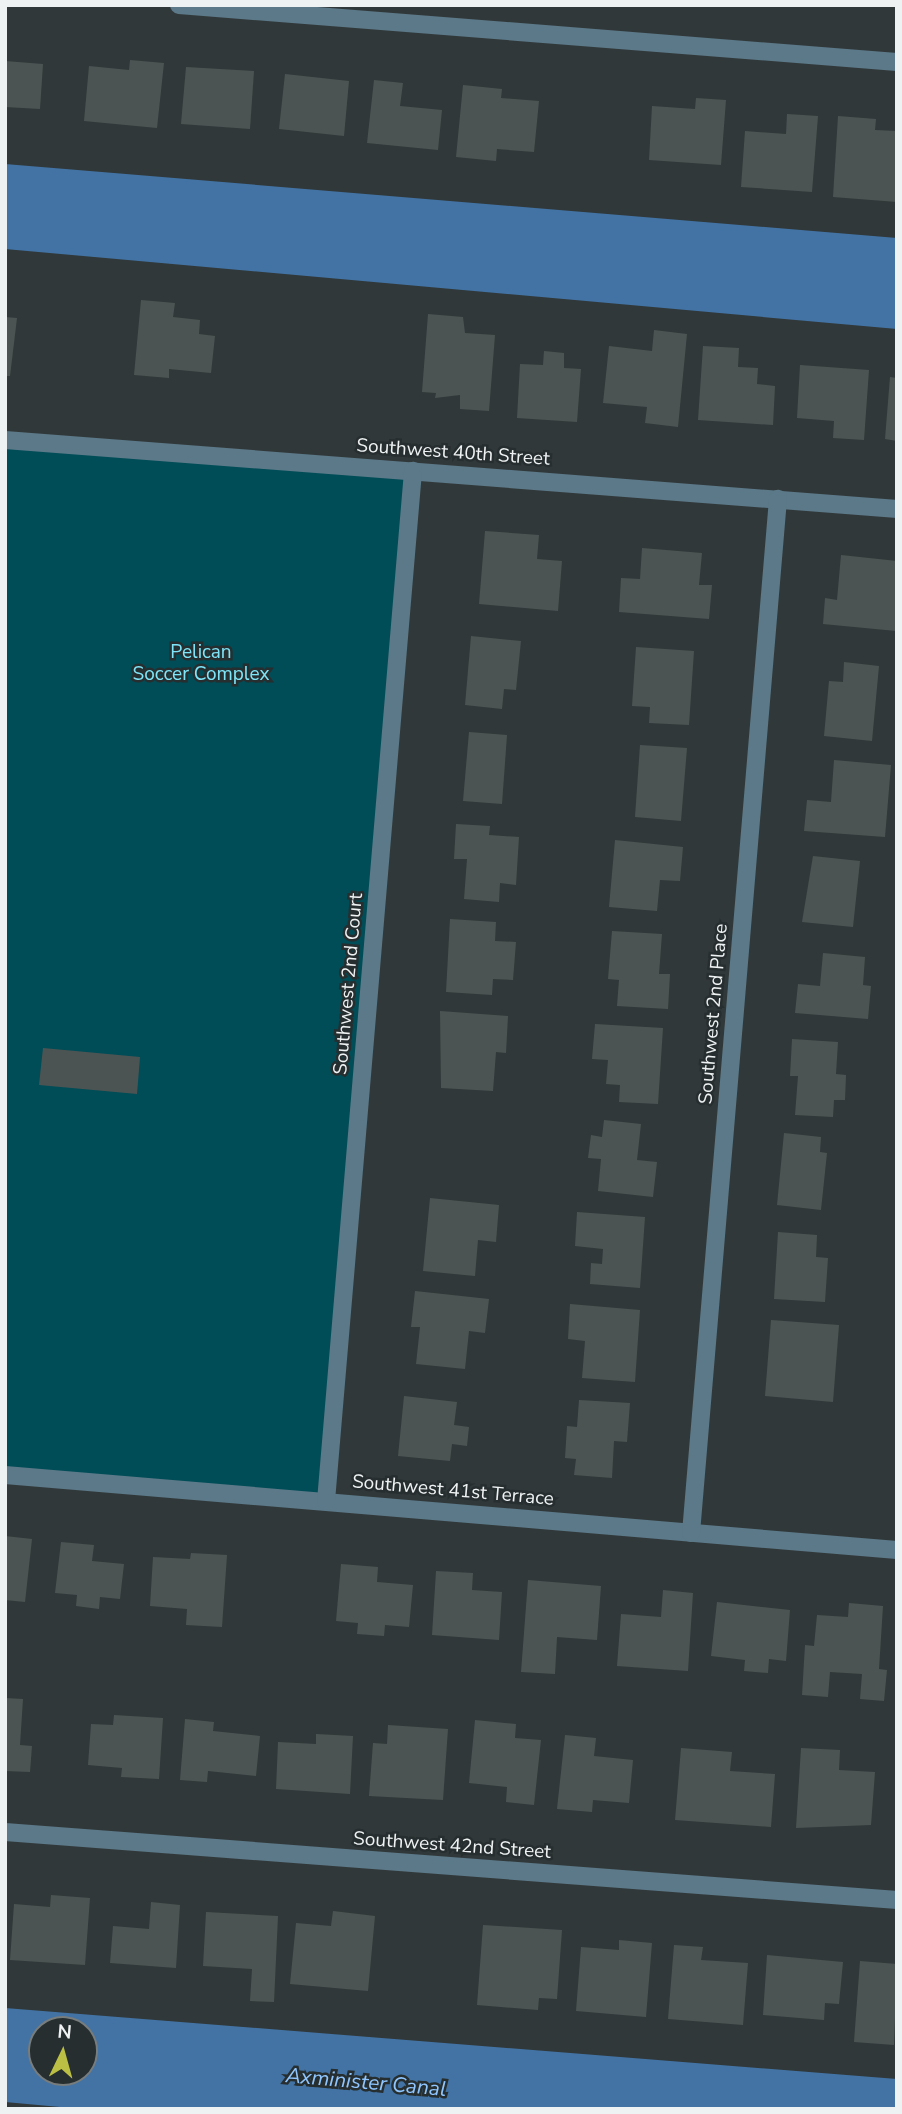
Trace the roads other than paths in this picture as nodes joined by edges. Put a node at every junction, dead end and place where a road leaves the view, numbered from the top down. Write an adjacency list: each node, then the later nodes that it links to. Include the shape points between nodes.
1 (179, 5): 2 (street)
2 (897, 62)
3 (5, 440): 4 (street, Southwest 40th Street)
4 (413, 471): 5 (street, Southwest 40th Street); 8 (street, Southwest 2nd Court)
5 (778, 499): 6 (street, Southwest 40th Street); 9 (street, Southwest 2nd Place)
6 (897, 509)
7 (5, 1475): 8 (street, Southwest 41st Terrace)
8 (326, 1501): 9 (street, Southwest 41st Terrace)
9 (691, 1533): 10 (street, Southwest 41st Terrace)
10 (897, 1550)
11 (5, 1832): 12 (street, Southwest 42nd Street)
12 (897, 1900)

